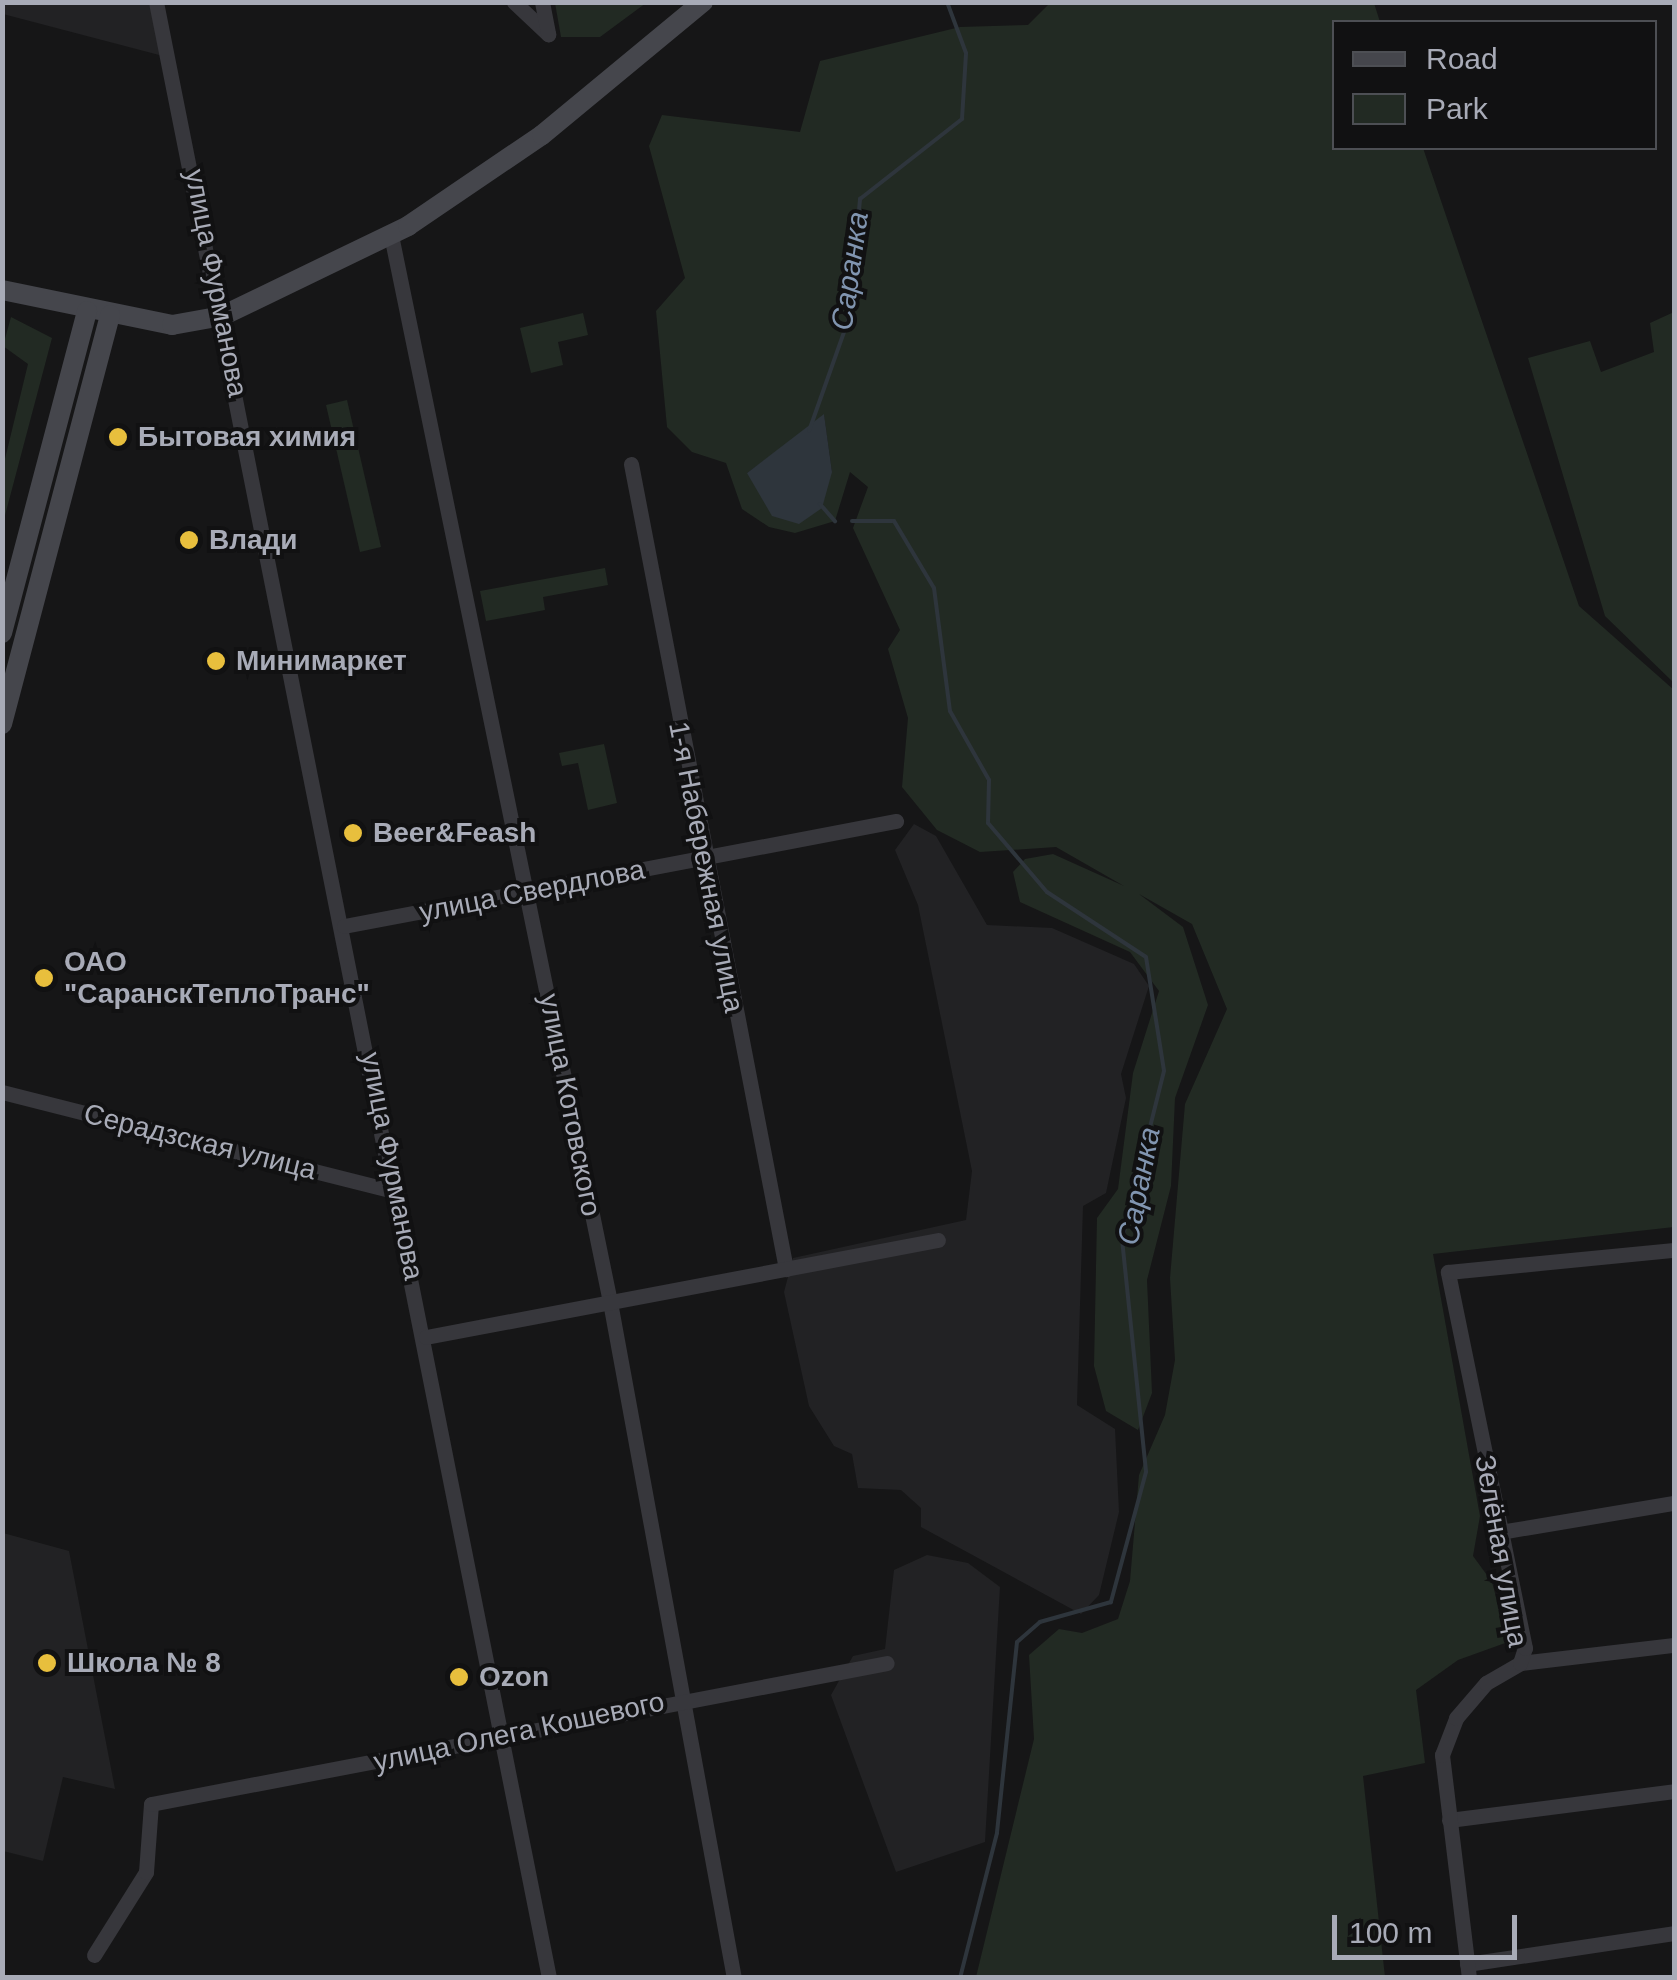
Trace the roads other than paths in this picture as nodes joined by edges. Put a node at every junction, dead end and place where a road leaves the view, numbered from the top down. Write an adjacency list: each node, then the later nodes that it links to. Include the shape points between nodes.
1 (156, 2): 9 (street, улица Фурманова)
2 (514, 2): 3 (street, via 548,34)
3 (542, 2)
4 (703, 2): 5 (main road, via 542,135)
5 (391, 236): 9 (main road); 15 (street, улица Котовского)
6 (2, 290): 7 (main road)
7 (87, 311): 8 (main road); 11 (main road)
8 (110, 315): 9 (main road, via 172,325); 12 (main road)
9 (222, 316): 16 (street, улица Фурманова)
10 (631, 464): 14 (street, 1-я Набережная улица)
11 (2, 633)
12 (2, 724)
13 (896, 821): 14 (street, улица Свердлова)
14 (702, 858): 15 (street, улица Свердлова); 21 (street, 1-я Набережная улица)
15 (527, 893): 16 (street, улица Свердлова); 22 (street, улица Котовского)
16 (344, 926): 18 (street, улица Фурманова)
17 (2, 1092): 18 (street, Серадзская улица)
18 (397, 1192): 23 (street, улица Фурманова)
19 (938, 1240): 21 (street)
20 (1674, 1250): 25 (street, Зелёная улица, via 1448,1272)
21 (786, 1268): 22 (street)
22 (610, 1302): 23 (street); 29 (street, улица Котовского)
23 (426, 1337): 30 (street, улица Фурманова)
24 (1674, 1503): 25 (street)
25 (1500, 1532): 28 (street, Зелёная улица, via 1525,1648)
26 (1674, 1644): 28 (street)
27 (887, 1663): 29 (street, улица Олега Кошевого)
28 (1520, 1663): 32 (street, Зелёная улица, via 1486,1683 1456,1718 1442,1755)
29 (678, 1698): 30 (street, улица Олега Кошевого); 37 (street, улица Котовского)
30 (503, 1734): 34 (street, улица Олега Кошевого, via 151,1804 146,1872); 36 (street, улица Фурманова)
31 (1674, 1790): 32 (street)
32 (1450, 1820): 35 (street, Зелёная улица)
33 (1674, 1933): 35 (street)
34 (94, 1955)
35 (1468, 1970)
36 (549, 1978)
37 (734, 1978)

